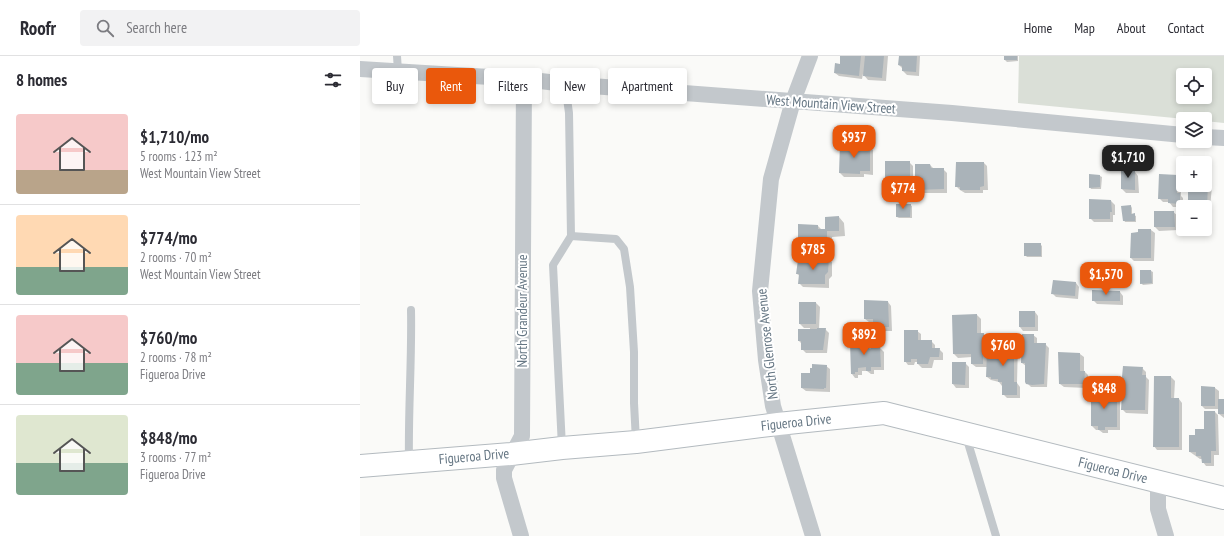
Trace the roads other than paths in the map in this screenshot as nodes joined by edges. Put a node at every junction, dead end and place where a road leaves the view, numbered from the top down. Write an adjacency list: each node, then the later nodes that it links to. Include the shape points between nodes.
1 (810, 56): 6 (street, North Glenrose Avenue)
2 (398, 64): 3 (street, West Mountain View Street); 4 (street, West Mountain View Street)
3 (360, 69)
4 (484, 74)
5 (600, 87): 6 (street, West Mountain View Street)
6 (793, 101): 9 (street, West Mountain View Street); 14 (street, North Glenrose Avenue, via 771,179 760,291 766,360)
7 (524, 104): 18 (street, North Grandeur Avenue, via 522,436)
8 (568, 104): 12 (lane)
9 (1176, 134)
10 (1212, 137): 11 (street)
11 (1224, 138)
12 (571, 236): 16 (lane, via 616,239 624,249 630,287); 17 (lane, via 553,265)
13 (411, 310): 19 (lane)
14 (778, 424): 15 (street, Figueroa Drive, via 884,413); 16 (street, Figueroa Drive); 24 (street, North Glenrose Avenue)
15 (965, 434): 21 (street, Figueroa Drive); 25 (lane)
16 (636, 442): 17 (street, Figueroa Drive)
17 (562, 448): 18 (street, Figueroa Drive)
18 (511, 454): 19 (street, Figueroa Drive); 23 (street, North Grandeur Avenue, via 504,470 504,478)
19 (409, 462): 20 (street, Figueroa Drive)
20 (360, 466)
21 (1158, 482): 22 (street, Figueroa Drive); 26 (street, via 1158,508)
22 (1224, 498)
23 (521, 536)
24 (813, 536)
25 (996, 536)
26 (1166, 536)

